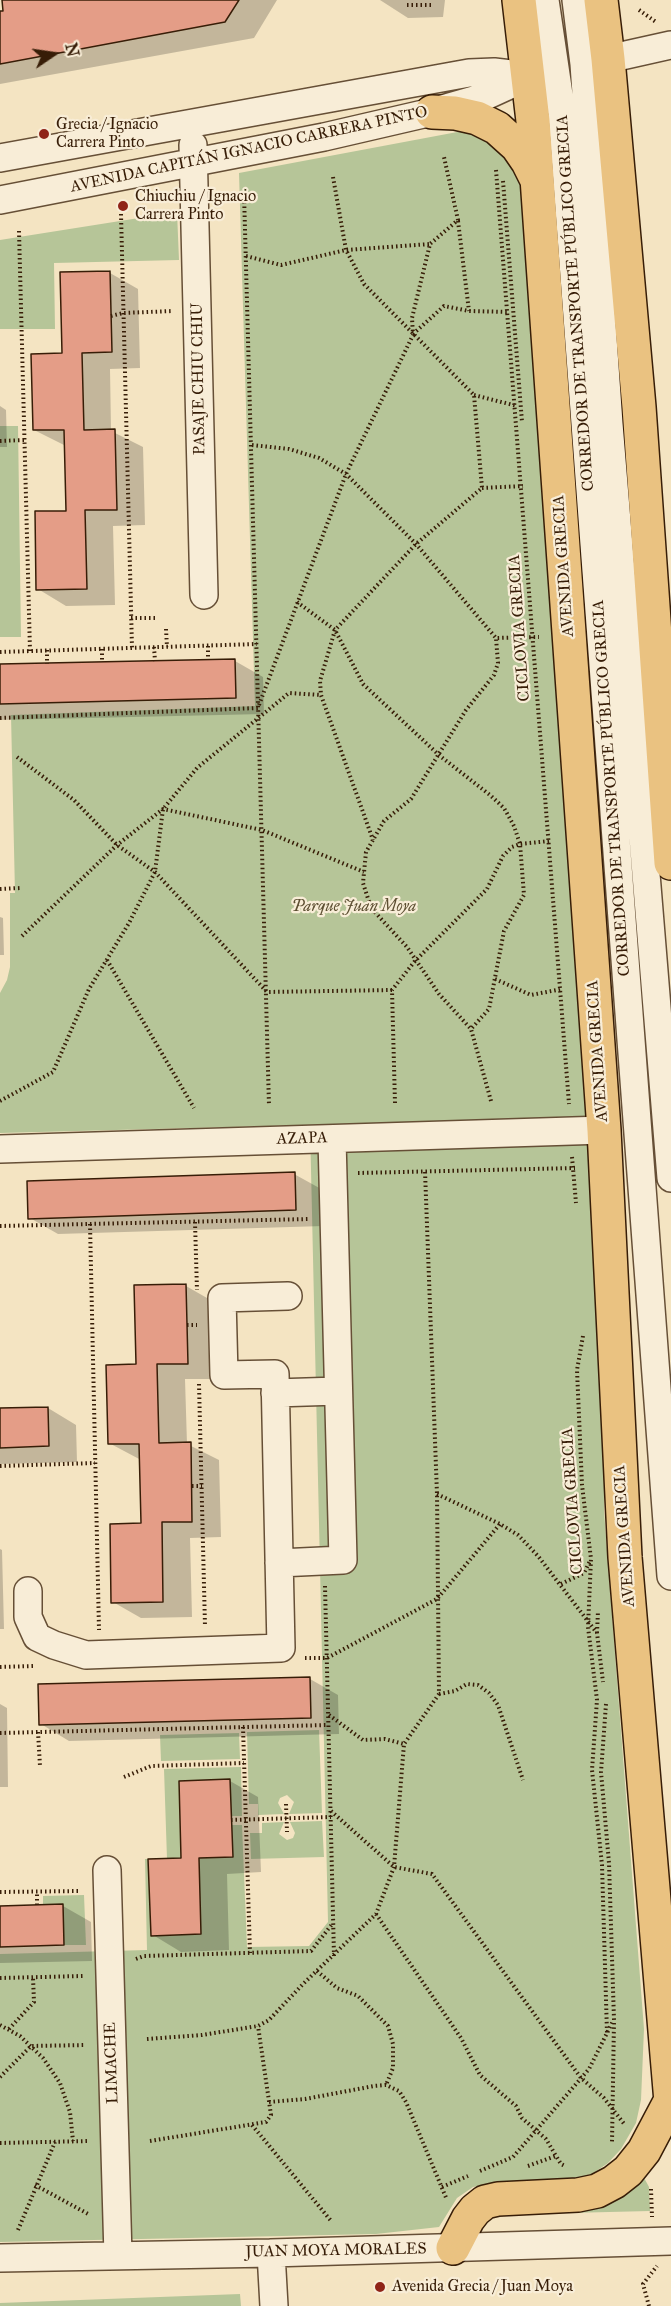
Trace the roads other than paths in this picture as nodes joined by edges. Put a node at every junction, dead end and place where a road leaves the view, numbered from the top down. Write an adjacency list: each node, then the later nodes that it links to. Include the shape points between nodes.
1 (519, 0): 7 (main road, AVENIDA GRECIA)
2 (545, 0): 7 (street, CORREDOR DE TRANSPORTE PÚBLICO GRECIA)
3 (576, 0): 6 (street, CORREDOR DE TRANSPORTE PÚBLICO GRECIA)
4 (601, 0): 6 (main road)
5 (668, 33): 6 (street, AVENIDA CAPITÁN IGNACIO CARRERA PINTO)
6 (596, 61): 7 (street, AVENIDA CAPITÁN IGNACIO CARRERA PINTO); 15 (main road, via 639,407); 19 (street, CORREDOR DE TRANSPORTE PÚBLICO GRECIA, via 609,424)
7 (543, 73): 8 (street, AVENIDA CAPITÁN IGNACIO CARRERA PINTO, via 481,98); 9 (street, AVENIDA CAPITÁN IGNACIO CARRERA PINTO, via 469,73); 12 (main road, AVENIDA GRECIA); 24 (street, CORREDOR DE TRANSPORTE PÚBLICO GRECIA, via 562,115)
8 (432, 112): 11 (street, AVENIDA CAPITÁN IGNACIO CARRERA PINTO); 12 (main road, via 477,118 497,128 517,146)
9 (192, 123): 10 (street, AVENIDA CAPITÁN IGNACIO CARRERA PINTO); 11 (street, PASAJE CHIU CHIU)
10 (0, 158)
11 (195, 163): 13 (street, AVENIDA CAPITÁN IGNACIO CARRERA PINTO); 14 (street, PASAJE CHIU CHIU)
12 (537, 180): 16 (main road, AVENIDA GRECIA)
13 (0, 200)
14 (204, 595)
15 (671, 863)
16 (604, 1130): 17 (street, AZAPA); 27 (main road, AVENIDA GRECIA, via 625,1557)
17 (332, 1138): 18 (street, AZAPA); 21 (street)
18 (0, 1149)
19 (671, 1178)
20 (288, 1296): 22 (street, via 222,1298 224,1375 275,1374)
21 (338, 1391): 22 (street); 23 (street, via 343,1560)
22 (275, 1393): 23 (street)
23 (279, 1563): 25 (street, via 281,1648 86,1655 37,1637 28,1617)
24 (671, 1576)
25 (28, 1591)
26 (107, 1870): 31 (street, LIMACHE)
27 (671, 2101): 28 (main road, via 644,2151 614,2182 578,2195 485,2202 468,2219)
28 (453, 2248): 29 (street, JUAN MOYA MORALES); 30 (street, JUAN MOYA MORALES)
29 (664, 2250)
30 (271, 2253): 31 (street, JUAN MOYA MORALES); 33 (street)
31 (118, 2256): 32 (street, JUAN MOYA MORALES)
32 (0, 2258)
33 (274, 2306)

